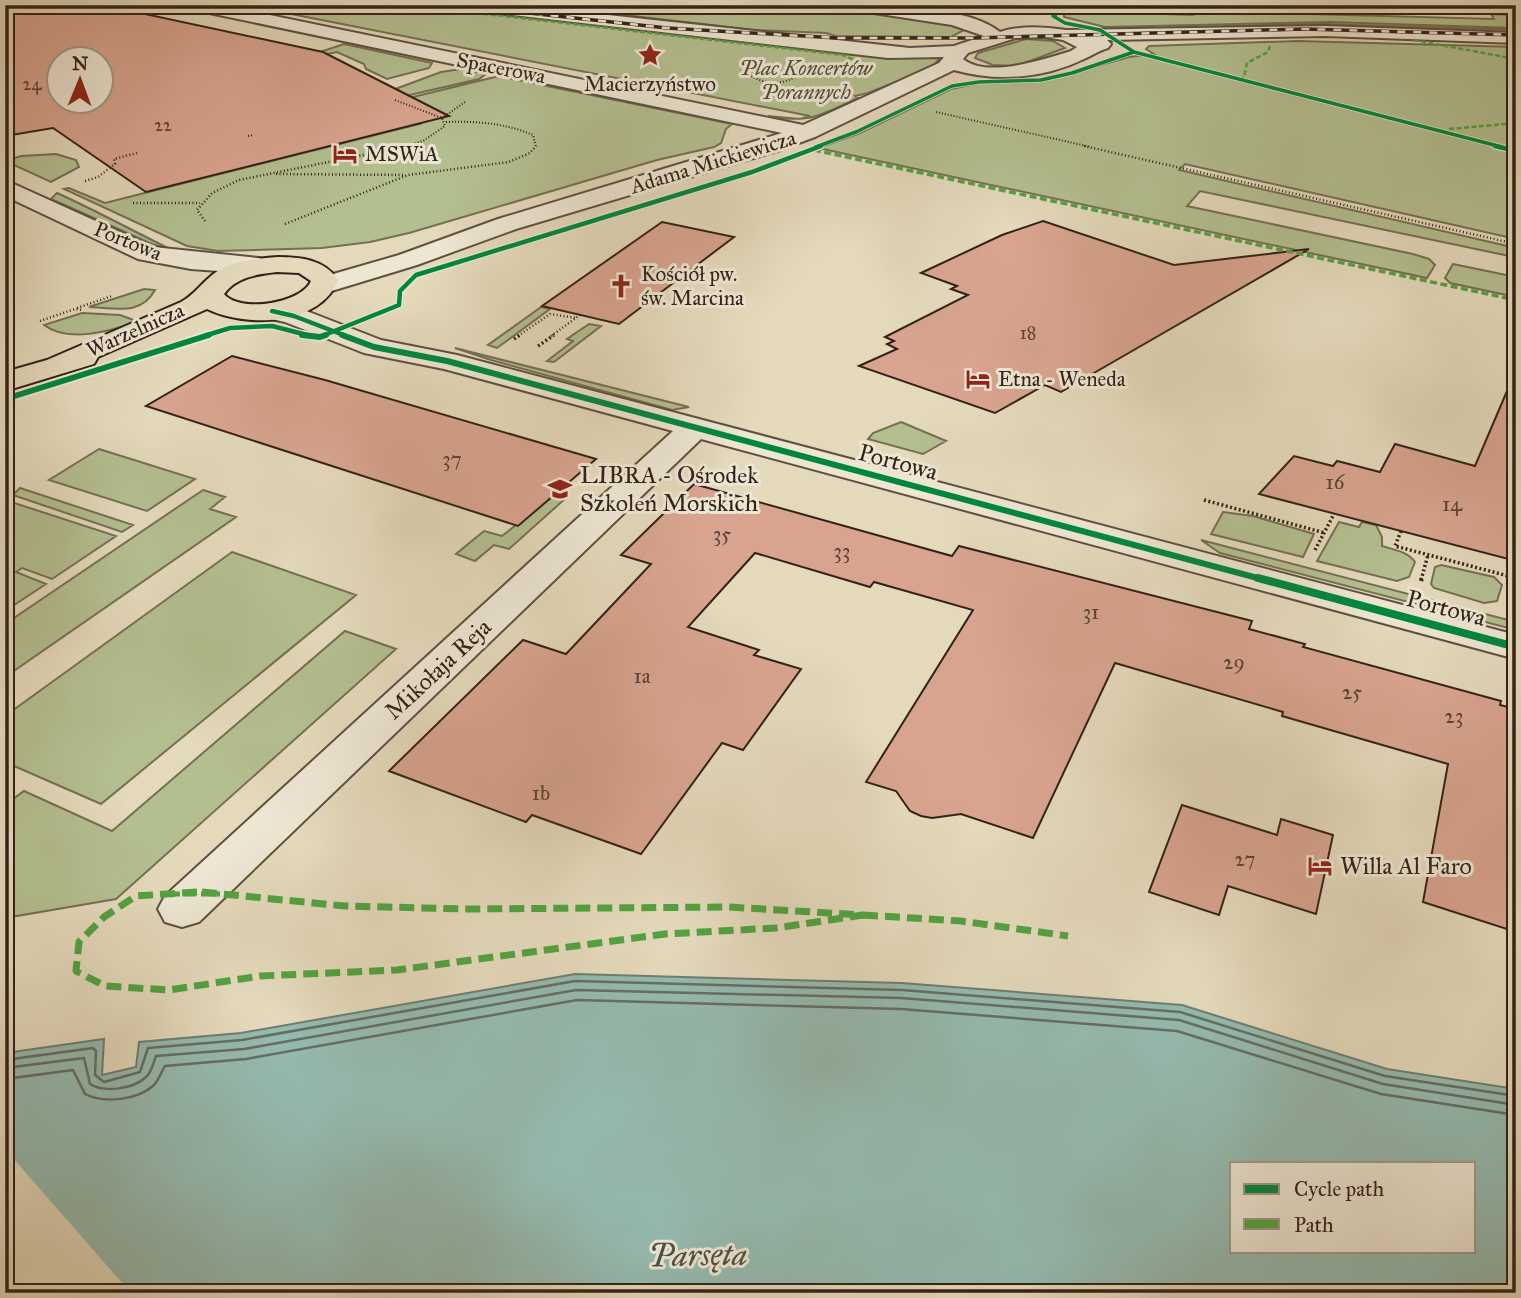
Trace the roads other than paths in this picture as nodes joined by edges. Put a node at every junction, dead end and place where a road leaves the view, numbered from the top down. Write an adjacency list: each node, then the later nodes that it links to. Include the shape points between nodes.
1 (195, 5): 13 (street, Spacerowa)
2 (468, 5): 10 (street, via 888,52)
3 (854, 5): 6 (street, via 967,22)
4 (1036, 13): 5 (street); 6 (street)
5 (1059, 34): 6 (street); 7 (street); 9 (street, via 1081,40)
6 (1006, 35): 10 (street)
7 (1168, 35): 8 (street, via 1326,31); 9 (street, Adama Mickiewicza)
8 (1516, 37)
9 (1087, 48): 11 (street, Adama Mickiewicza, via 1029,71)
10 (955, 55): 11 (street, via 960,66); 12 (street, Adama Mickiewicza, via 946,67)
11 (988, 72): 12 (street, Adama Mickiewicza)
12 (912, 84): 13 (street, Adama Mickiewicza)
13 (807, 132): 15 (street, Adama Mickiewicza)
14 (5, 187): 16 (street, Portowa, via 147,254)
15 (507, 224): 17 (street, Adama Mickiewicza); 18 (street, Adama Mickiewicza)
16 (260, 266): 17 (main road, Warzelnicza); 19 (main road, Warzelnicza, via 226,277)
17 (301, 266): 18 (main road, via 320,273)
18 (324, 287): 20 (main road, Warzelnicza, via 307,301); 21 (street, Portowa, via 341,306 399,332)
19 (210, 293): 20 (main road, via 213,302 223,308); 22 (main road, Warzelnicza, via 169,317)
20 (261, 312): 21 (street, Portowa, via 294,316 374,346); 22 (main road, Warzelnicza)
21 (447, 361): 24 (street, Portowa)
22 (59, 364): 23 (main road, Warzelnicza)
23 (5, 382)
24 (694, 428): 25 (street, Portowa); 26 (street, Mikołaja Reja)
25 (1516, 647)
26 (182, 909)

